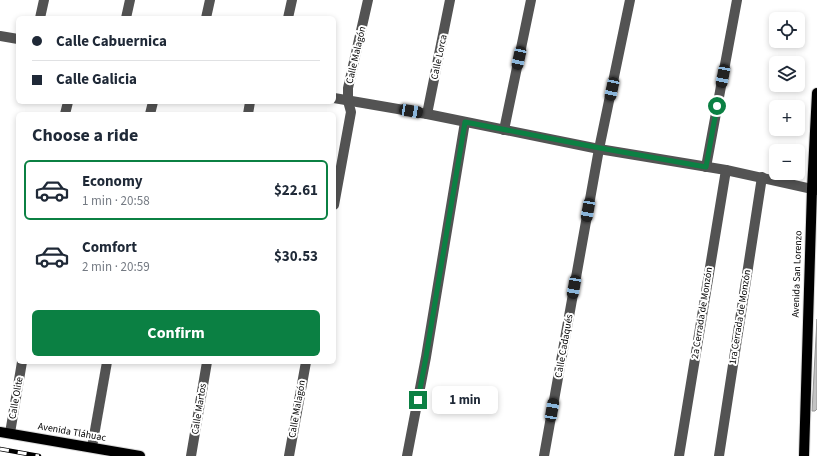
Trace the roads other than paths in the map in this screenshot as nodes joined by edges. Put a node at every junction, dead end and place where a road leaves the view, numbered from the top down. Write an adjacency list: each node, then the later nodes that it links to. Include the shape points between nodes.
1 (44, 0): 10 (street)
2 (130, 0): 11 (street)
3 (210, 0): 12 (street)
4 (292, 0): 13 (street)
5 (368, 0): 18 (street, Calle Malagón, via 348,88)
6 (450, 0): 19 (street, Calle Lorca)
7 (531, 0): 21 (street)
8 (630, 0): 22 (street, Calle Cadaqués)
9 (737, 0): 23 (street)
10 (40, 16)
11 (126, 16)
12 (206, 16)
13 (288, 16)
14 (0, 36): 15 (street)
15 (16, 39)
16 (817, 93): 26 (main road, Avenida San Lorenzo)
17 (336, 98): 18 (street)
18 (348, 101): 19 (street); 27 (street, Calle Malagón, via 351,112)
19 (427, 114): 20 (street)
20 (465, 122): 21 (street); 37 (street)
21 (504, 130): 22 (street)
22 (600, 148): 23 (street); 38 (street, Calle Cadaqués)
23 (706, 167): 24 (street)
24 (726, 170): 25 (street); 39 (street, 2a Cerrada de Monzón)
25 (762, 177): 26 (street); 40 (street, 1ra Cerrada de Monzón)
26 (814, 189): 41 (main road, Avenida San Lorenzo)
27 (336, 194)
28 (22, 364): 32 (street, Calle Olite)
29 (107, 364): 33 (street)
30 (207, 364): 35 (street, Calle Martos)
31 (306, 364): 36 (street, Calle Malagón)
32 (5, 432): 33 (main road, Avenida Tláhuac)
33 (92, 447): 34 (main road, Avenida Tláhuac)
34 (140, 456)
35 (191, 456)
36 (289, 456)
37 (407, 456)
38 (544, 456)
39 (679, 456)
40 (719, 456)
41 (804, 456)

